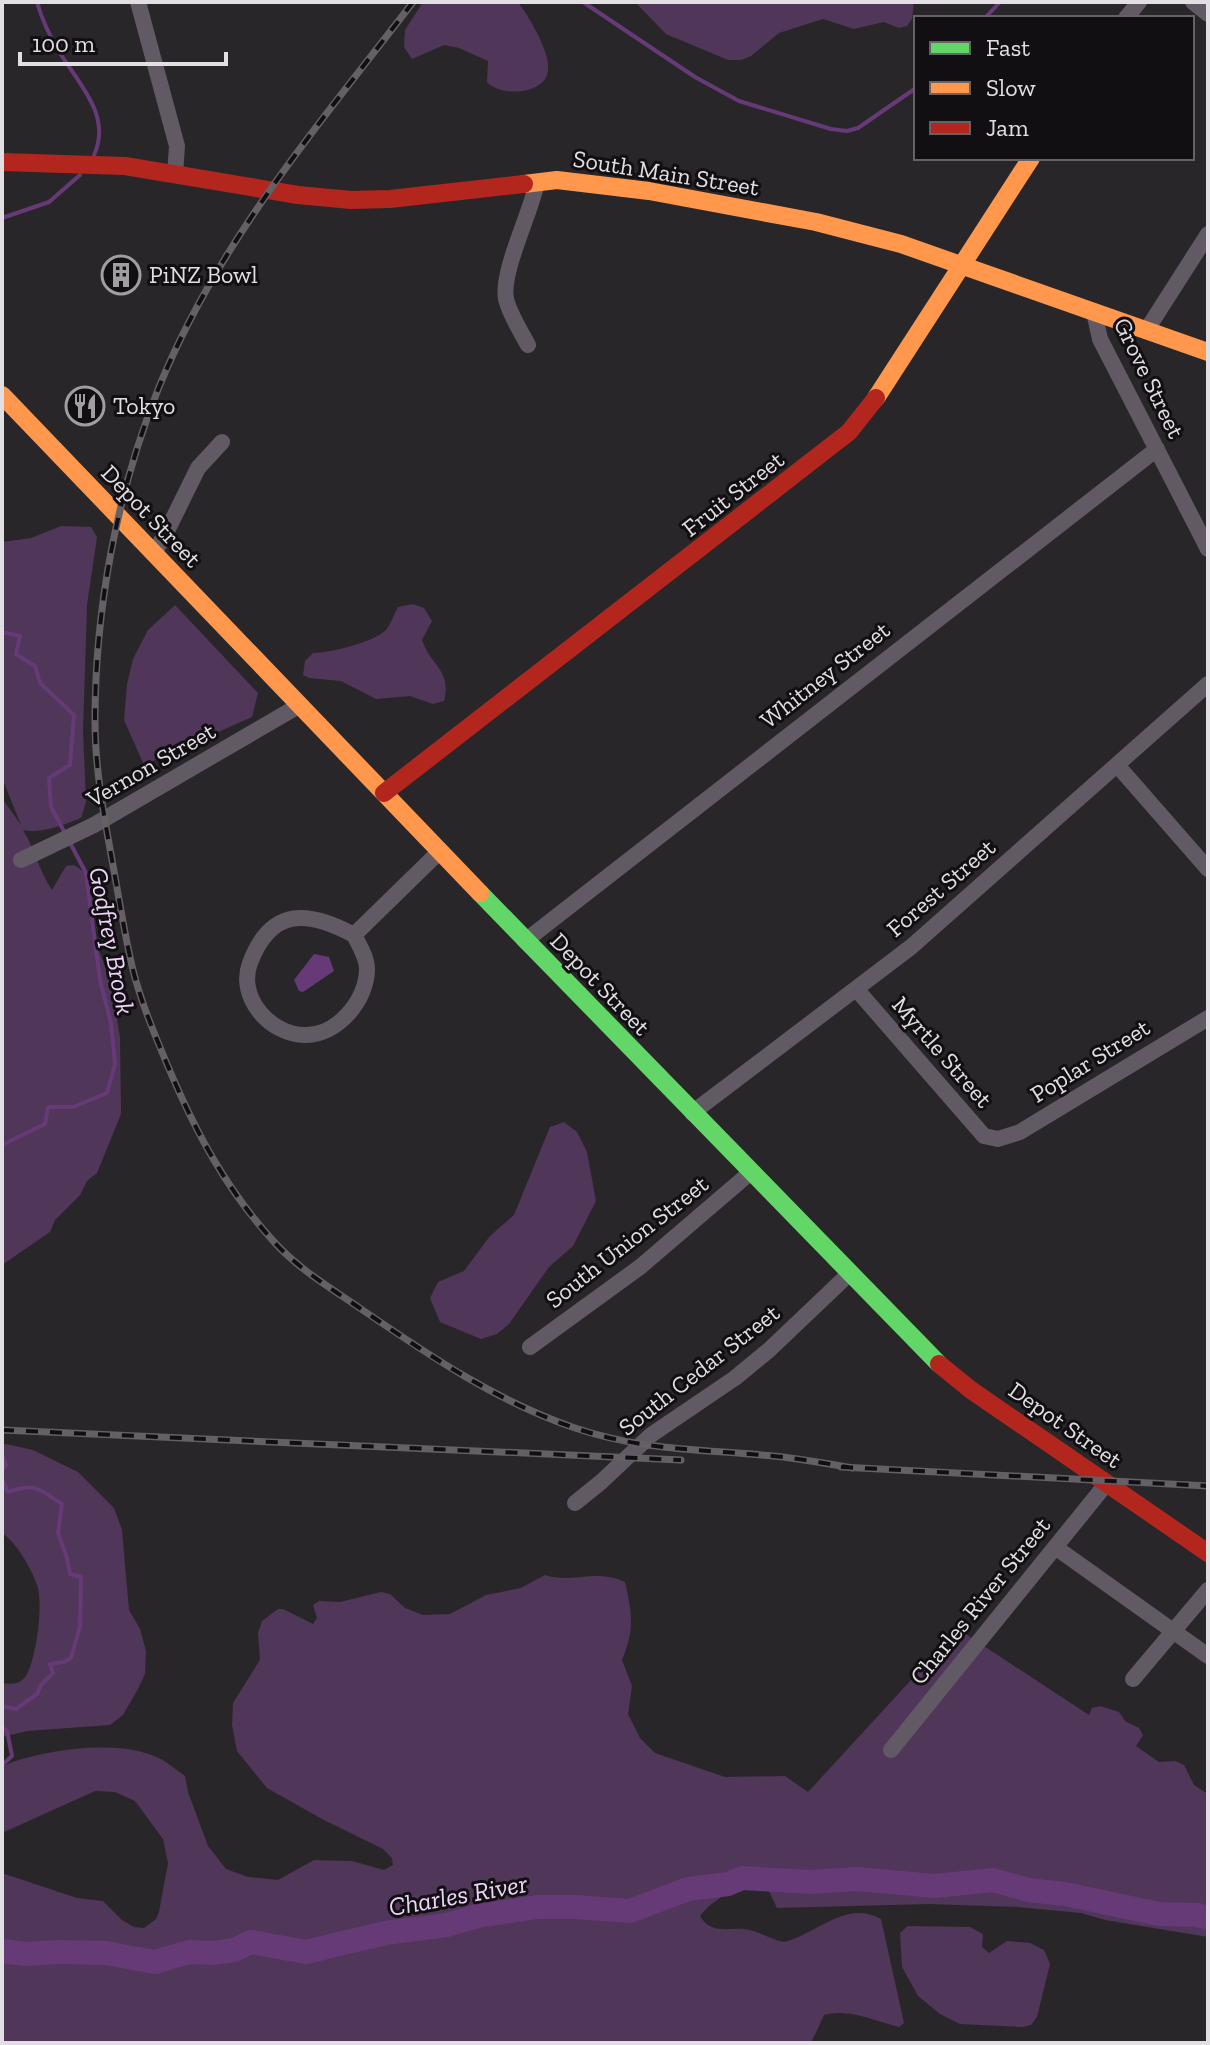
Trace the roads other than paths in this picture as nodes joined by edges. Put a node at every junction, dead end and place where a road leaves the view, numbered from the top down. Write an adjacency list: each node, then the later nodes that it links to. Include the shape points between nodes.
1 (138, 2): 6 (street, via 177,146)
2 (1193, 2): 3 (street)
3 (1208, 14)
4 (1030, 160): 9 (main road, Fruit Street)
5 (2, 162): 6 (main road, South Main Street, via 102,164)
6 (175, 174): 7 (main road, South Main Street, via 351,200)
7 (537, 182): 9 (main road, South Main Street, via 607,184 801,219); 12 (street, via 505,292)
8 (1208, 234): 11 (street)
9 (961, 264): 10 (main road, South Main Street); 22 (main road, Fruit Street, via 870,407 843,438)
10 (1094, 312): 11 (main road, South Main Street); 16 (street, Grove Street, via 1098,334)
11 (1146, 331): 13 (main road, South Main Street)
12 (528, 345)
13 (1208, 352)
14 (2, 395): 18 (main road, Depot Street)
15 (222, 442): 18 (street, via 198,468)
16 (1157, 449): 17 (street, Grove Street); 27 (street, Whitney Street)
17 (1208, 549)
18 (154, 553): 20 (main road, Depot Street)
19 (1208, 684): 21 (street, Forest Street)
20 (300, 705): 22 (main road, Depot Street); 24 (street, Vernon Street, via 219,755)
21 (1117, 765): 25 (street); 28 (street, Forest Street)
22 (384, 793): 23 (main road, Depot Street)
23 (439, 852): 26 (street); 27 (main road, Depot Street)
24 (21, 860)
25 (1208, 869)
26 (354, 935): 26 (street, via 332,923 298,916 268,930 248,967 249,994 260,1014 305,1035 324,1032 342,1020 357,1002 366,978 366,960)
27 (525, 941): 30 (main road, Depot Street)
28 (857, 990): 30 (street, Forest Street); 31 (street, Myrtle Street, via 955,1105 984,1136)
29 (1208, 1018): 31 (street, Poplar Street, via 1020,1132)
30 (692, 1113): 32 (main road, Depot Street)
31 (995, 1138)
32 (751, 1172): 33 (main road, Depot Street); 34 (street, South Union Street, via 640,1267)
33 (850, 1273): 35 (main road, Depot Street, via 954,1376); 36 (street, South Cedar Street, via 769,1350 658,1430)
34 (530, 1347)
35 (1107, 1483): 37 (street, Charles River Street); 38 (main road, Depot Street)
36 (575, 1503)
37 (1055, 1547): 40 (street); 43 (street, Charles River Street)
38 (1208, 1553)
39 (1208, 1590): 40 (street)
40 (1174, 1631): 41 (street); 42 (street)
41 (1208, 1656)
42 (1133, 1679)
43 (891, 1750)

